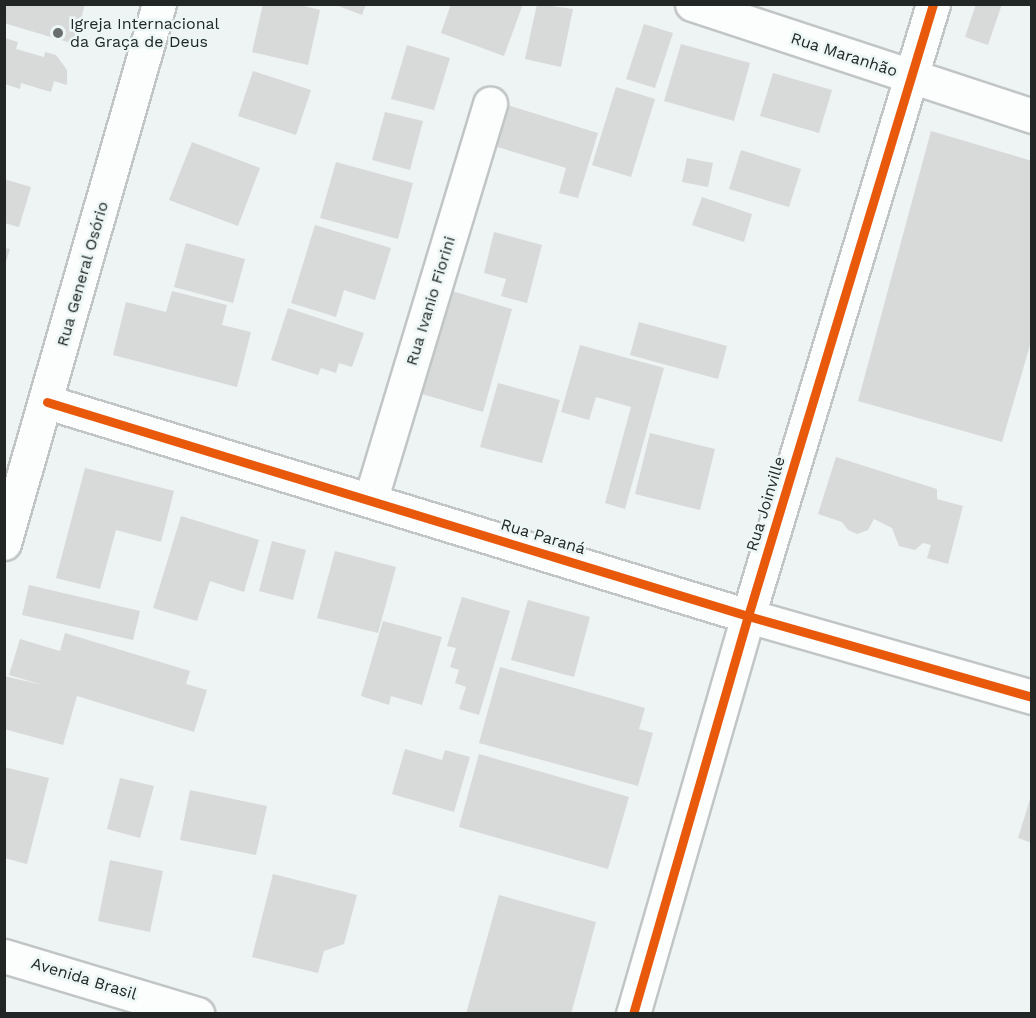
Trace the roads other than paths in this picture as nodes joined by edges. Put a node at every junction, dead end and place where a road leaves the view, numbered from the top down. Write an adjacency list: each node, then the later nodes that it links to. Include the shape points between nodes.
1 (159, 4): 7 (street, Rua General Osório)
2 (692, 4): 4 (street, Rua Maranhão)
3 (933, 4): 4 (street, Rua Joinville)
4 (912, 78): 6 (street, Rua Maranhão); 10 (street, Rua Joinville)
5 (490, 104): 8 (street, Rua Ivanio Fiorini)
6 (1032, 116)
7 (47, 402): 8 (street, Rua Paraná); 9 (street, Rua General Osório)
8 (371, 498): 10 (street, Rua Paraná)
9 (4, 543)
10 (748, 616): 11 (street, Rua Paraná); 14 (street, Rua Joinville)
11 (1032, 697)
12 (4, 956): 13 (street, Avenida Brasil)
13 (197, 1014)
14 (633, 1014)

